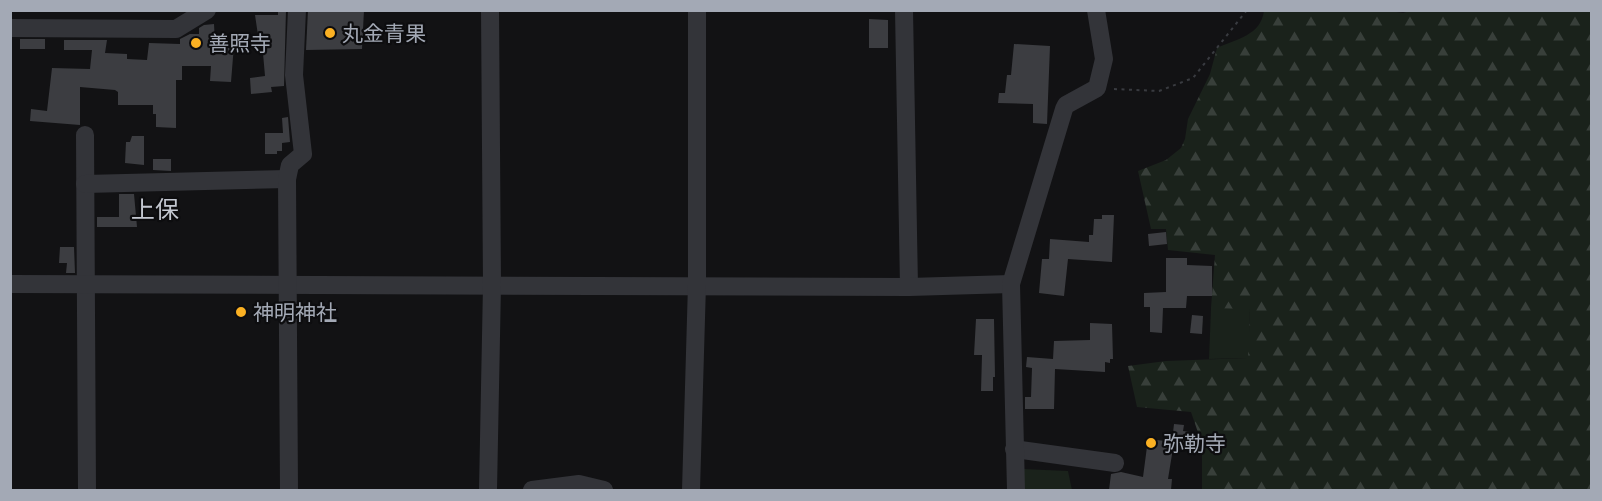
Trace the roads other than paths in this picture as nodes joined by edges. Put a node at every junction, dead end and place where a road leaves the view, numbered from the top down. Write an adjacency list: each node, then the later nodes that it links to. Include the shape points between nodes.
1 (207, 10): 7 (street, via 176,29)
2 (297, 10): 9 (street, via 294,75 303,154 290,165)
3 (490, 10): 16 (street)
4 (697, 10): 13 (street)
5 (904, 10): 17 (street)
6 (1096, 10): 14 (street, via 1104,59 1096,88 1064,109)
7 (10, 28)
8 (85, 135): 10 (street)
9 (287, 179): 10 (street); 11 (street)
10 (85, 184): 15 (street)
11 (288, 283): 15 (street); 16 (street); 21 (street)
12 (10, 284): 15 (street)
13 (698, 284): 16 (street); 17 (street); 25 (street)
14 (1011, 284): 17 (street); 18 (street)
15 (86, 285): 20 (street)
16 (492, 285): 22 (street)
17 (909, 287)
18 (1014, 449): 19 (street); 26 (street)
19 (1115, 463)
20 (87, 490)
21 (289, 490)
22 (488, 490)
23 (532, 490): 24 (street, via 579,484)
24 (604, 490)
25 (691, 490)
26 (1016, 490)

